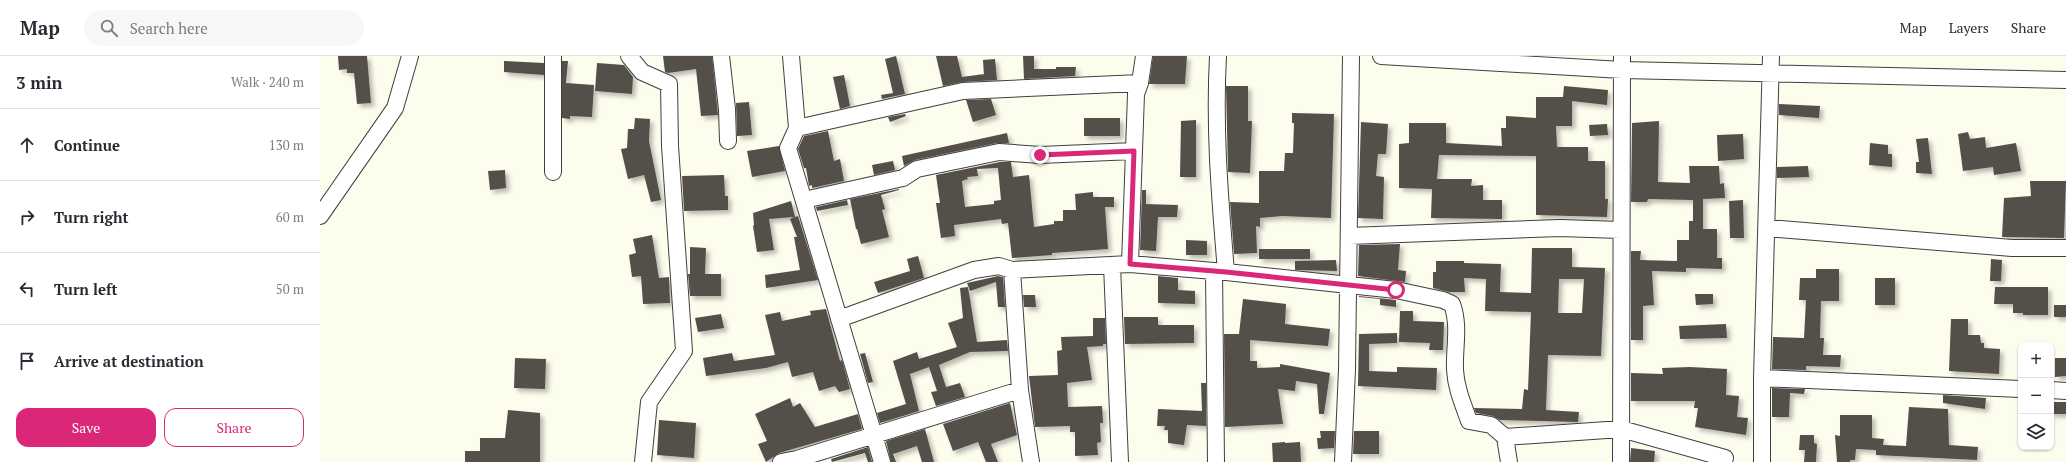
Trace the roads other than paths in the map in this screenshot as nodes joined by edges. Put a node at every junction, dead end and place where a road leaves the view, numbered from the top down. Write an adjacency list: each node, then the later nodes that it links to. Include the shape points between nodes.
1 (410, 56): 20 (street, via 395,108)
2 (552, 56): 18 (street)
3 (629, 56): 40 (street, via 642,72 669,84 670,146 684,351 649,402)
4 (721, 56): 16 (street)
5 (791, 56): 15 (street)
6 (1144, 56): 14 (street)
7 (1218, 56): 28 (street, via 1216,157)
8 (1352, 56): 23 (street)
9 (1381, 56): 11 (street)
10 (1771, 56): 12 (street)
11 (1622, 63): 12 (street); 22 (street)
12 (1771, 74): 13 (street); 21 (street)
13 (2066, 80)
14 (1140, 83): 15 (street, via 963,91); 17 (street, via 1136,94)
15 (797, 128): 19 (street, via 788,148)
16 (728, 141)
17 (1134, 151): 19 (street, via 1040,155 999,152 917,169 903,178); 25 (street)
18 (553, 172)
19 (804, 200): 30 (street)
20 (320, 216)
21 (1767, 228): 24 (street, via 2012,248); 31 (street)
22 (1620, 230): 23 (street, via 1560,228); 36 (street)
23 (1349, 236): 29 (street)
24 (2066, 248)
25 (1130, 264): 26 (street); 28 (street)
26 (1112, 265): 27 (street); 44 (street)
27 (1012, 270): 30 (street, via 999,266 974,270); 33 (street)
28 (1220, 271): 29 (street); 45 (street)
29 (1348, 285): 38 (street, via 1396,290 1452,304 1457,330 1454,354 1457,388 1469,421 1491,425); 46 (street)
30 (839, 320): 37 (street)
31 (1762, 378): 32 (street); 49 (street)
32 (2018, 389)
33 (1020, 390): 37 (street); 43 (street)
34 (2054, 390): 35 (street)
35 (2066, 391)
36 (1621, 429): 38 (street); 39 (street); 48 (street)
37 (874, 435): 41 (street); 42 (street)
38 (1505, 437): 47 (street)
39 (1725, 458)
40 (643, 462)
41 (781, 462)
42 (882, 462)
43 (1030, 462)
44 (1120, 462)
45 (1216, 462)
46 (1343, 462)
47 (1508, 462)
48 (1621, 462)
49 (1762, 462)

